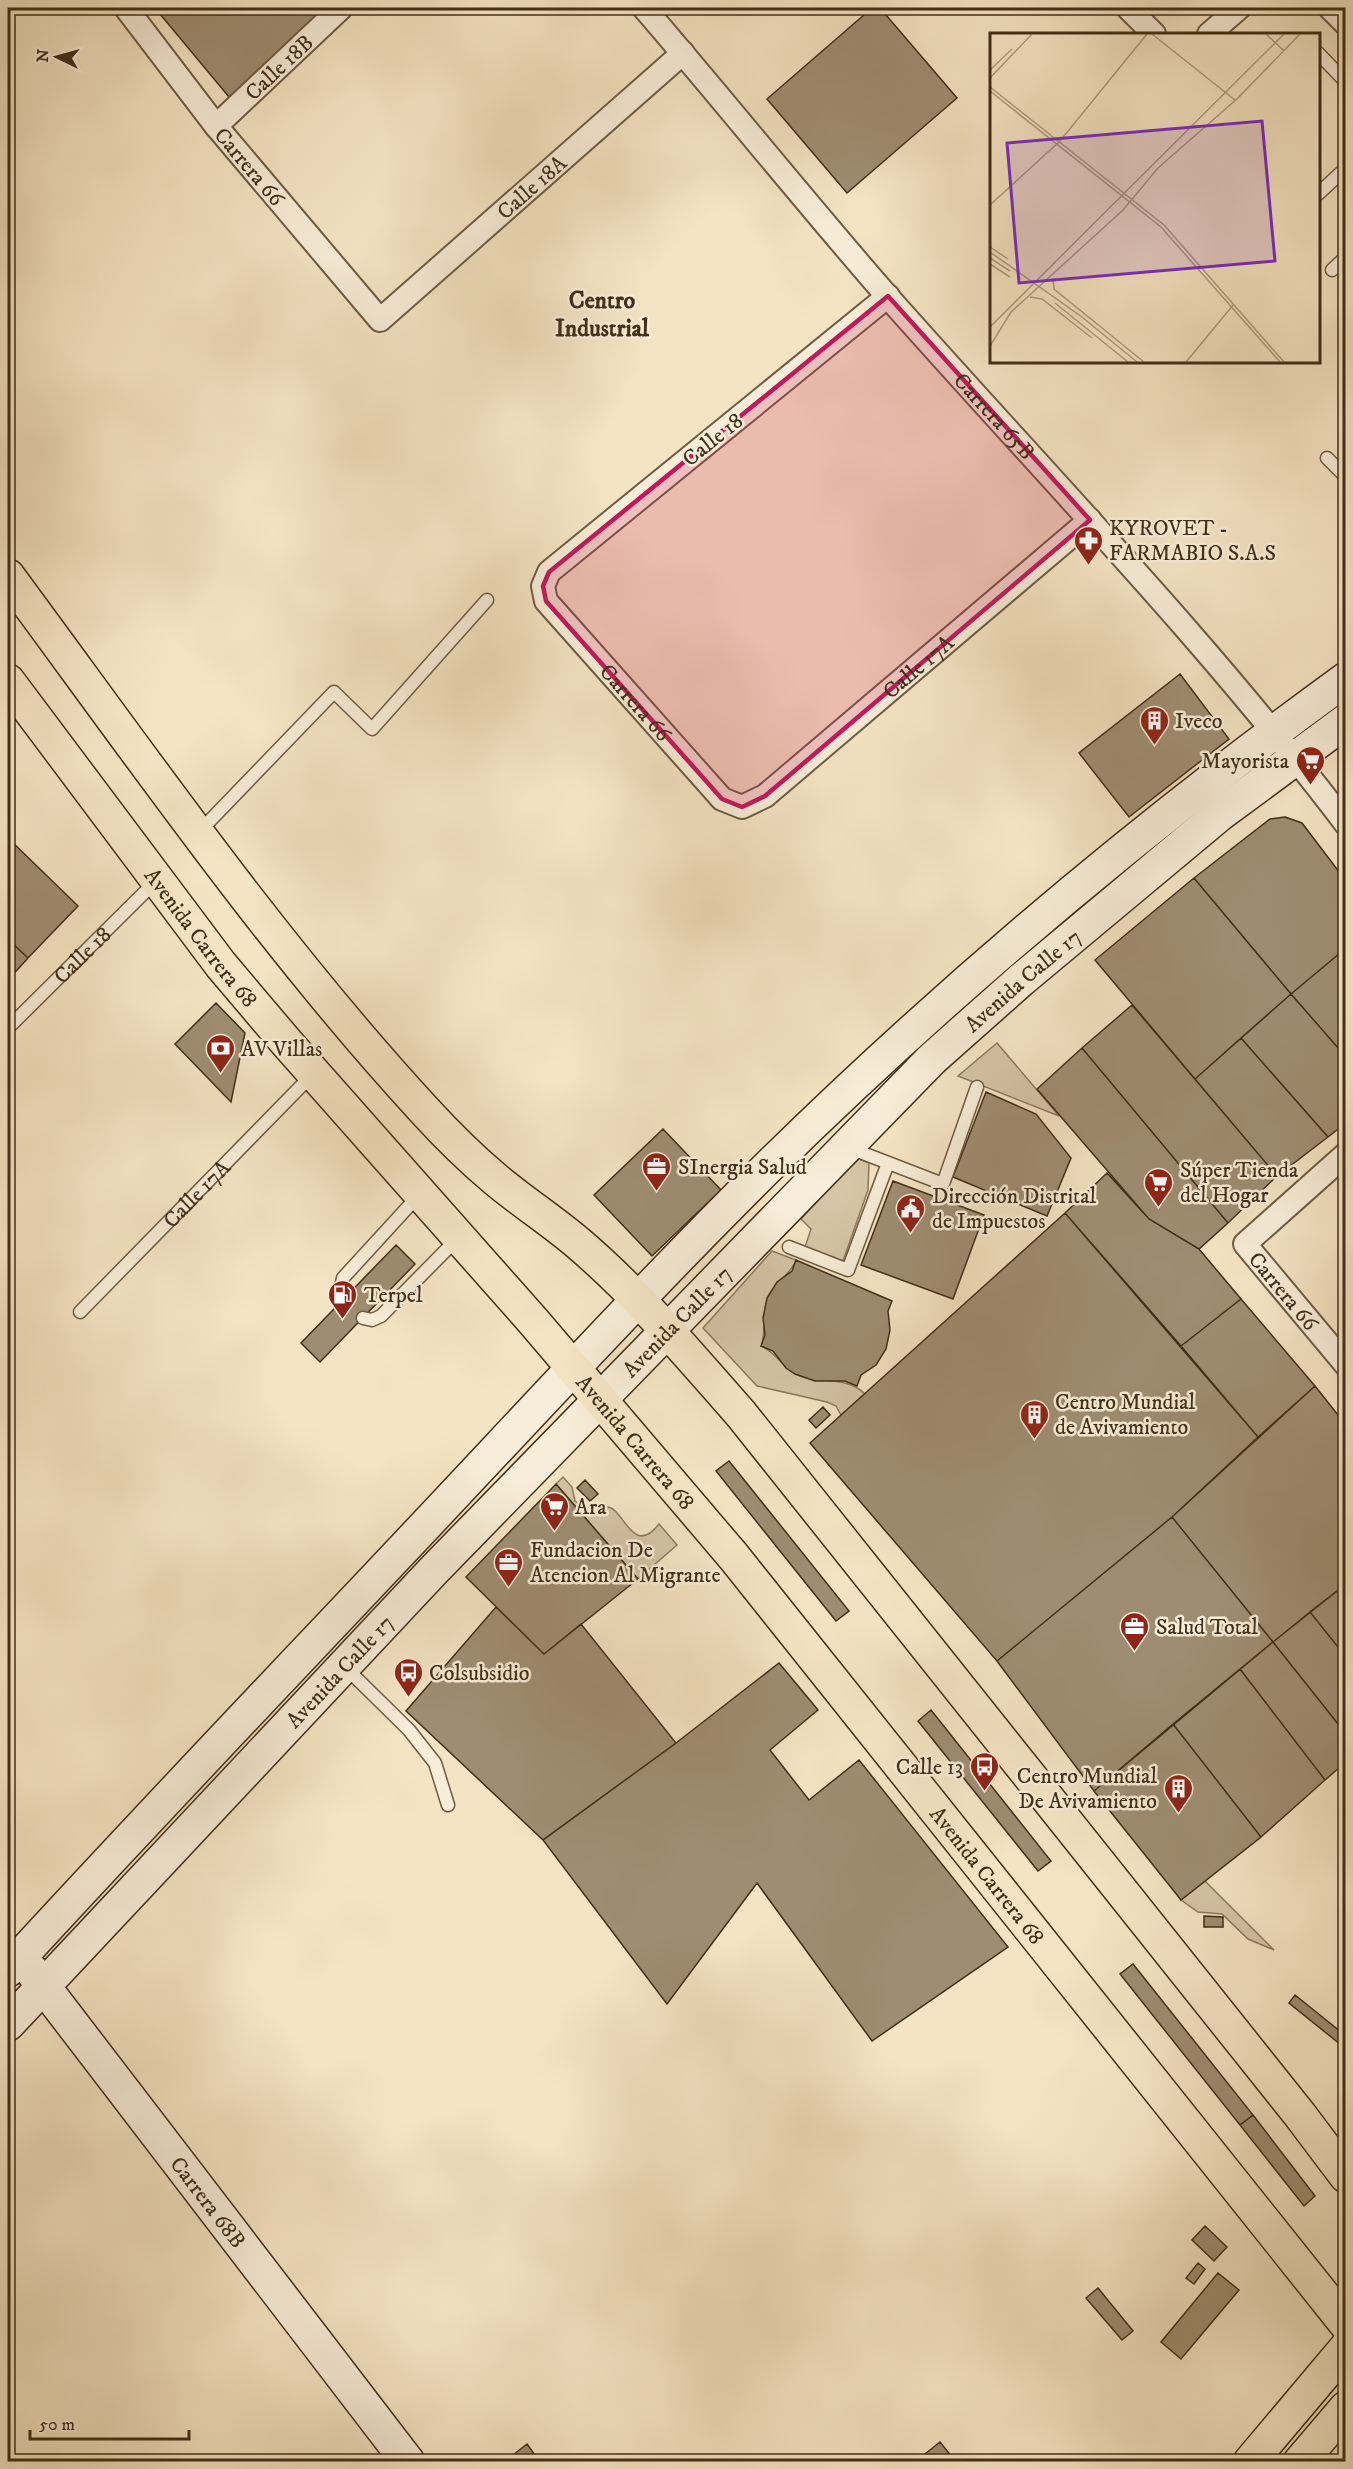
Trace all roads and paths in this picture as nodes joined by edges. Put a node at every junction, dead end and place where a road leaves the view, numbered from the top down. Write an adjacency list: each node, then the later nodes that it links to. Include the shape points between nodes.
1 (126, 8): 13 (street, Carrera 66)
2 (341, 8): 13 (street, Calle 18B)
3 (644, 8): 10 (street, Carrera 65B)
4 (1128, 8): 8 (street)
5 (1239, 8): 9 (street)
6 (1330, 8): 7 (street)
7 (1346, 24)
8 (1153, 33)
9 (1210, 33)
10 (683, 53): 18 (street, Carrera 65B); 19 (street, Calle 18A)
11 (1320, 55): 12 (lane)
12 (1346, 82)
13 (216, 126): 19 (street, Carrera 66)
14 (1346, 168): 15 (lane)
15 (1320, 192)
16 (1346, 257): 17 (lane)
17 (1332, 270)
18 (888, 296): 22 (street, Carrera 65B); 24 (street, Calle 18, via 549,572)
19 (380, 320)
20 (1327, 458): 21 (lane)
21 (1346, 477)
22 (1090, 520): 29 (street, Carrera 65B); 31 (street, Calle 17A, via 765,796)
23 (8, 576): 33 (main road)
24 (543, 586): 31 (street, Carrera 66, via 546,602 722,799)
25 (487, 600): 33 (lane, via 372,729 334,692)
26 (1346, 679): 29 (street, Avenida Calle 17)
27 (8, 681): 34 (main road, Avenida Carrera 68)
28 (1346, 721): 30 (street, Avenida Calle 17)
29 (1273, 732): 30 (street, Carrera 65B); 36 (street, Avenida Calle 17, via 1080,885)
30 (1295, 758): 32 (street, Carrera 65B); 37 (street, Avenida Calle 17, via 1220,814 1020,980)
31 (742, 807)
32 (1346, 824)
33 (198, 833): 47 (main road, via 342,1015 426,1112 489,1174 578,1243)
34 (156, 881): 35 (lane, Calle 18); 38 (main road, Avenida Carrera 68)
35 (8, 1028)
36 (910, 1033): 37 (street); 47 (street, Avenida Calle 17, via 767,1168)
37 (932, 1059): 40 (street, Avenida Calle 17)
38 (314, 1074): 43 (main road, Avenida Carrera 68); 48 (lane, Calle 17A)
39 (977, 1087): 42 (lane, via 943,1184)
40 (846, 1147): 42 (lane); 50 (street, Avenida Calle 17)
41 (1346, 1154): 51 (street, Carrera 66, via 1245,1244)
42 (888, 1163): 45 (lane, via 848,1270)
43 (420, 1193): 44 (main road, Avenida Carrera 68); 46 (lane, via 343,1278)
44 (459, 1237): 49 (lane, via 381,1316); 52 (main road, Avenida Carrera 68)
45 (789, 1247)
46 (344, 1299)
47 (638, 1301): 50 (main road); 52 (street, Avenida Calle 17)
48 (80, 1312)
49 (363, 1318)
50 (667, 1330): 53 (street, Avenida Calle 17); 59 (main road, via 741,1414)
51 (1346, 1365)
52 (573, 1369): 53 (main road, Avenida Carrera 68); 56 (street, Avenida Calle 17)
53 (600, 1399): 54 (street, Avenida Calle 17); 62 (main road, Avenida Carrera 68, via 827,1671)
54 (344, 1665): 55 (lane, via 409,1730 435,1763); 57 (street, Avenida Calle 17)
55 (448, 1805)
56 (12, 1958): 57 (street, Carrera 68B)
57 (44, 1985): 58 (street, Avenida Calle 17); 65 (street, Carrera 68B)
58 (8, 2024)
59 (1300, 2115): 60 (main road); 61 (main road)
60 (1346, 2148)
61 (1346, 2176)
62 (1346, 2324)
63 (1346, 2348): 66 (main road)
64 (1346, 2408): 67 (main road)
65 (408, 2462)
66 (1250, 2462)
67 (1300, 2462)

